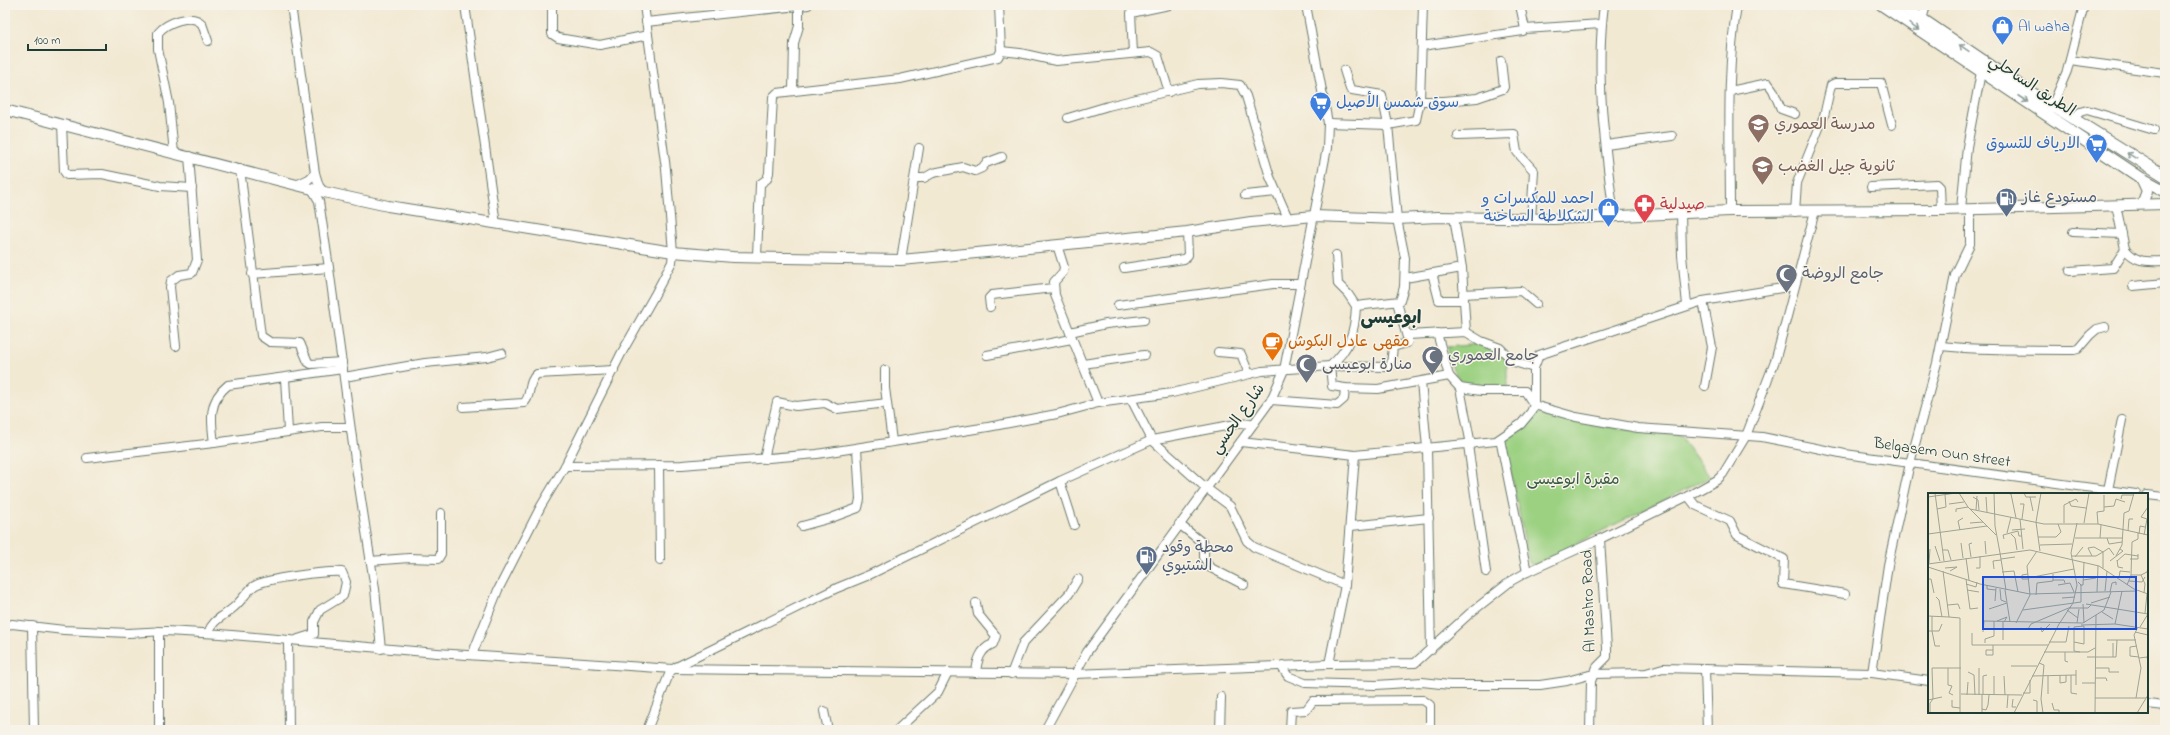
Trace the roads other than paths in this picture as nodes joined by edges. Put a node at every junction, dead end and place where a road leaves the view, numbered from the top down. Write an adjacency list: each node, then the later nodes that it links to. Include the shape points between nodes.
1 (291, 5): 54 (street)
2 (465, 5): 81 (street)
3 (552, 5): 22 (street, via 552,34 558,38 600,45)
4 (644, 5): 19 (street)
5 (999, 5): 25 (street)
6 (1169, 5): 26 (street, via 1131,13)
7 (1306, 5): 41 (street, شارع الحسي)
8 (1423, 5): 24 (street)
9 (1520, 5): 21 (street)
10 (1604, 5): 20 (street)
11 (1737, 5): 32 (street, via 1732,38)
12 (1882, 5): 30 (highway, الطريق الساحلي, one-way to 30)
13 (1901, 5): 18 (highway, الطريق الساحلي)
14 (1926, 5): 18 (street)
15 (2084, 5): 27 (street)
16 (805, 6): 17 (street); 33 (street, via 794,43)
17 (756, 8): 19 (street)
18 (1922, 20): 37 (highway, الطريق الساحلي, one-way to 18)
19 (646, 22): 22 (street)
20 (1601, 24): 21 (street); 48 (street)
21 (1525, 29): 24 (street)
22 (648, 35): 87 (street, via 666,169)
23 (208, 41): 50 (street, via 202,24 193,19 169,23 158,33 158,49 169,103)
24 (1422, 46): 35 (street)
25 (1001, 51): 26 (street, via 1056,61); 33 (street, via 994,58 956,64 900,79)
26 (1133, 53): 34 (street, via 1151,52 1158,56)
27 (2070, 60): 31 (street); 37 (street)
28 (1500, 61): 35 (street, via 1503,89 1477,98)
29 (1344, 70): 43 (street, via 1352,90 1382,95)
30 (1981, 72): 37 (highway, الطريق الساحلي, one-way to 37); 69 (street, via 1967,147)
31 (2165, 73)
32 (1730, 91): 38 (street, via 1768,83 1781,109); 71 (street)
33 (793, 92): 89 (street, via 777,93 772,99 769,173 767,179 760,184)
34 (1169, 92): 39 (street); 64 (street, via 1198,84 1221,83 1243,87)
35 (1420, 101): 43 (street, via 1416,120)
36 (5, 110): 42 (main road)
37 (2050, 111): 40 (highway, الطريق الساحلي); 57 (highway, الطريق الساحلي)
38 (1795, 114)
39 (1068, 118)
40 (2073, 119): 45 (street, via 2080,112 2087,110); 55 (highway, الطريق الساحلي, one-way to 40)
41 (1328, 123): 43 (street); 75 (street, شارع الحسي, via 1327,148)
42 (62, 124): 50 (main road); 60 (street, via 64,171 67,175 94,173 120,176 160,186)
43 (1388, 125): 79 (street)
44 (1892, 125): 74 (street, via 1881,83 1831,85 1824,116 1797,183)
45 (2154, 130)
46 (1458, 136): 80 (street, via 1514,134 1517,152 1534,171)
47 (1672, 136): 48 (street)
48 (1606, 144): 76 (street)
49 (919, 148): 56 (street)
50 (174, 153): 51 (main road)
51 (189, 156): 53 (main road); 60 (street)
52 (1002, 158): 56 (street, via 986,163 975,171 964,167)
53 (240, 170): 58 (main road); 97 (street)
54 (315, 173): 58 (street, via 309,180); 63 (street)
55 (2165, 176)
56 (915, 178): 90 (street)
57 (2141, 178): 62 (highway, الطريق الساحلي); 66 (main road, via 2147,191)
58 (296, 185): 61 (main road)
59 (1871, 187): 70 (street, via 1937,184 1940,187)
60 (192, 188): 118 (street, via 197,260 192,273 179,275 171,281)
61 (312, 189): 63 (main road); 92 (street, via 319,201)
62 (2165, 191)
63 (324, 192): 81 (main road, via 412,211)
64 (1276, 192): 65 (street); 78 (street)
65 (1245, 195)
66 (2142, 204): 67 (main road); 68 (main road)
67 (2165, 204)
68 (2116, 205): 69 (main road); 84 (street)
69 (1966, 209): 70 (main road); 119 (street, via 1970,244 1955,275)
70 (1941, 210): 72 (main road)
71 (1730, 211): 73 (main road); 74 (main road)
72 (1815, 211): 74 (main road); 101 (street)
73 (1681, 212): 76 (main road); 109 (street)
74 (1795, 212)
75 (1314, 216): 78 (main road); 79 (main road); 100 (street, شارع الحسي)
76 (1614, 216): 80 (main road)
77 (1454, 217): 79 (main road); 80 (main road); 94 (street)
78 (1288, 218): 82 (main road)
79 (1397, 219): 98 (street, via 1405,258)
80 (1531, 219)
81 (496, 224): 87 (main road)
82 (1187, 232): 85 (main road); 93 (street, via 1188,255 1184,259)
83 (2073, 232): 84 (street)
84 (2122, 234): 86 (street)
85 (1057, 245): 90 (main road); 103 (street, via 1064,267)
86 (2126, 249): 91 (street, via 2132,258 2142,261); 95 (street, via 2109,270)
87 (673, 252): 89 (main road, via 733,257); 128 (street, via 672,262)
88 (1336, 255): 110 (street, via 1338,284)
89 (757, 256): 90 (main road)
90 (902, 260)
91 (2165, 261)
92 (329, 268): 97 (street); 127 (street)
93 (1124, 268)
94 (1462, 268): 96 (street); 104 (street)
95 (2070, 271)
96 (1432, 273): 98 (street); 104 (street, via 1439,300)
97 (252, 274): 127 (street, via 259,330 263,339 270,342 300,343 308,362)
98 (1404, 278): 106 (street, via 1402,298)
99 (2165, 283): 102 (street)
100 (1300, 284): 108 (street, via 1273,284); 130 (street, شارع الحسي)
101 (1794, 286): 105 (street); 148 (street, via 1776,358)
102 (2133, 286)
103 (1053, 288): 111 (street, via 992,295 989,298); 116 (street)
104 (1463, 297): 107 (street, via 1521,291); 114 (street)
105 (1703, 301): 109 (street); 135 (street, via 1712,347)
106 (1397, 302): 110 (street); 117 (street)
107 (1536, 304)
108 (1118, 305)
109 (1687, 305): 126 (street, via 1546,352 1539,355)
110 (1356, 306): 125 (street, via 1347,347 1341,357)
111 (990, 307)
112 (1144, 320): 116 (street, via 1106,324)
113 (2105, 327): 119 (street, via 2097,329 2074,350 1976,350)
114 (1466, 332): 115 (street); 126 (street, via 1500,348 1514,362)
115 (1437, 333): 117 (street); 132 (street)
116 (1071, 335): 122 (street); 124 (street)
117 (1407, 335): 125 (street, via 1407,343 1393,347 1390,366)
118 (176, 346)
119 (1941, 346): 160 (street)
120 (1218, 352): 131 (street, via 1241,354)
121 (502, 353): 127 (street, via 487,357)
122 (986, 355)
123 (1144, 355): 124 (street)
124 (1083, 364): 141 (street)
125 (1330, 366): 130 (street); 136 (street, via 1332,386)
126 (1534, 368): 142 (street)
127 (343, 369): 133 (street); 146 (street)
128 (614, 370): 143 (street, via 537,374 524,403); 162 (street)
129 (885, 370): 140 (street)
130 (1284, 370): 131 (street); 139 (street, شارع الحسي)
131 (1248, 374): 138 (street, via 1172,393)
132 (1449, 376): 134 (street); 137 (street)
133 (285, 378): 147 (street); 153 (street, via 225,387 211,409)
134 (1421, 382): 136 (street, via 1378,389); 156 (street)
135 (1705, 386)
136 (1345, 388): 139 (street, via 1344,399 1337,405)
137 (1460, 388): 142 (street, via 1481,391 1525,391); 154 (street)
138 (1130, 399): 141 (street); 150 (street)
139 (1271, 400): 145 (street, شارع الحسي)
140 (887, 403): 151 (street); 159 (street, via 837,410 826,403 796,406 777,402)
141 (1098, 403): 151 (street, via 1057,414 988,427)
142 (1534, 405): 148 (street, Belgasem Oun street, via 1576,417 1638,428); 149 (street, via 1521,424)
143 (463, 407)
144 (2122, 420): 165 (street)
145 (1254, 423): 150 (street); 152 (street, شارع الحسي)
146 (350, 427): 147 (street); 178 (street)
147 (288, 431): 153 (street)
148 (1746, 436): 160 (street, Belgasem Oun street); 168 (street, via 1723,474)
149 (1500, 439): 154 (street); 180 (street)
150 (1152, 440): 163 (street); 164 (street)
151 (892, 441): 155 (street)
152 (1241, 442): 157 (street); 164 (street, شارع الحسي)
153 (214, 443): 158 (street)
154 (1469, 445): 156 (street); 179 (street)
155 (857, 448): 159 (street); 174 (street, via 860,499 858,508)
156 (1427, 448): 157 (street); 171 (street)
157 (1356, 455): 175 (street)
158 (87, 458)
159 (764, 459): 161 (street)
160 (1910, 464): 165 (street, Belgasem Oun street); 200 (street, via 1888,566)
161 (659, 465): 162 (street); 177 (street)
162 (565, 466): 193 (street, via 541,506 498,590)
163 (1060, 481): 173 (street); 196 (street)
164 (1206, 488): 172 (street, شارع الحسي); 183 (street, via 1230,506 1248,541 1254,547)
165 (2108, 490): 166 (street, Belgasem Oun street)
166 (2129, 493)
167 (2148, 495): 169 (street)
168 (1688, 496): 176 (street); 184 (street, via 1694,505 1730,521 1738,535 1784,559 1783,584)
169 (2165, 497)
170 (441, 512): 178 (street, via 441,554 438,559)
171 (1429, 518): 175 (street); 192 (street)
172 (1179, 524): 182 (street, via 1204,544 1204,558 1209,567); 202 (street, شارع الحسي, via 1087,652)
173 (1074, 525)
174 (802, 526)
175 (1351, 526): 183 (street)
176 (1600, 539): 180 (street); 203 (street, Al Mashro Road, via 1607,657)
177 (660, 560)
178 (370, 561): 191 (street, via 380,628)
179 (1486, 572)
180 (1527, 572): 192 (street, via 1511,581 1469,614)
181 (1078, 579): 201 (street, via 1069,594 1023,643)
182 (1244, 585)
183 (1345, 585): 194 (street)
184 (1845, 594)
185 (976, 603): 199 (street, via 978,614 996,636 993,644 988,646 977,661)
186 (5, 626): 187 (street)
187 (32, 626): 188 (street, via 128,633); 209 (street)
188 (159, 631): 189 (street); 210 (street)
189 (208, 633): 190 (street); 190 (street, via 213,622 236,606 258,584 342,572 346,582 343,596 320,610 314,622 314,634)
190 (291, 640): 191 (street); 211 (street)
191 (380, 648): 193 (street)
192 (1431, 650): 194 (street, via 1415,663)
193 (472, 655): 196 (street)
194 (1329, 664): 195 (street)
195 (1283, 665): 202 (street); 203 (street, via 1288,676 1305,683 1540,685)
196 (673, 669): 198 (street); 212 (street)
197 (1705, 669): 200 (street); 203 (street, via 1663,668 1646,673); 220 (street)
198 (948, 672): 199 (street); 214 (street, via 938,692)
199 (976, 673): 201 (street)
200 (1872, 673): 204 (street)
201 (1011, 674): 202 (street)
202 (1075, 674): 215 (street, شارع الحسي)
203 (1593, 674): 219 (street, Al Mashro Road)
204 (1928, 681)
205 (1221, 697): 216 (street)
206 (2148, 704): 207 (street)
207 (2165, 706)
208 (824, 711): 213 (street)
209 (34, 730)
210 (159, 730)
211 (289, 730)
212 (647, 730)
213 (828, 730)
214 (897, 730)
215 (1045, 730)
216 (1220, 730)
217 (1290, 730): 218 (street, via 1292,711 1306,710 1313,701 1407,700 1424,701 1429,704)
218 (1430, 730)
219 (1590, 730)
220 (1706, 730)

